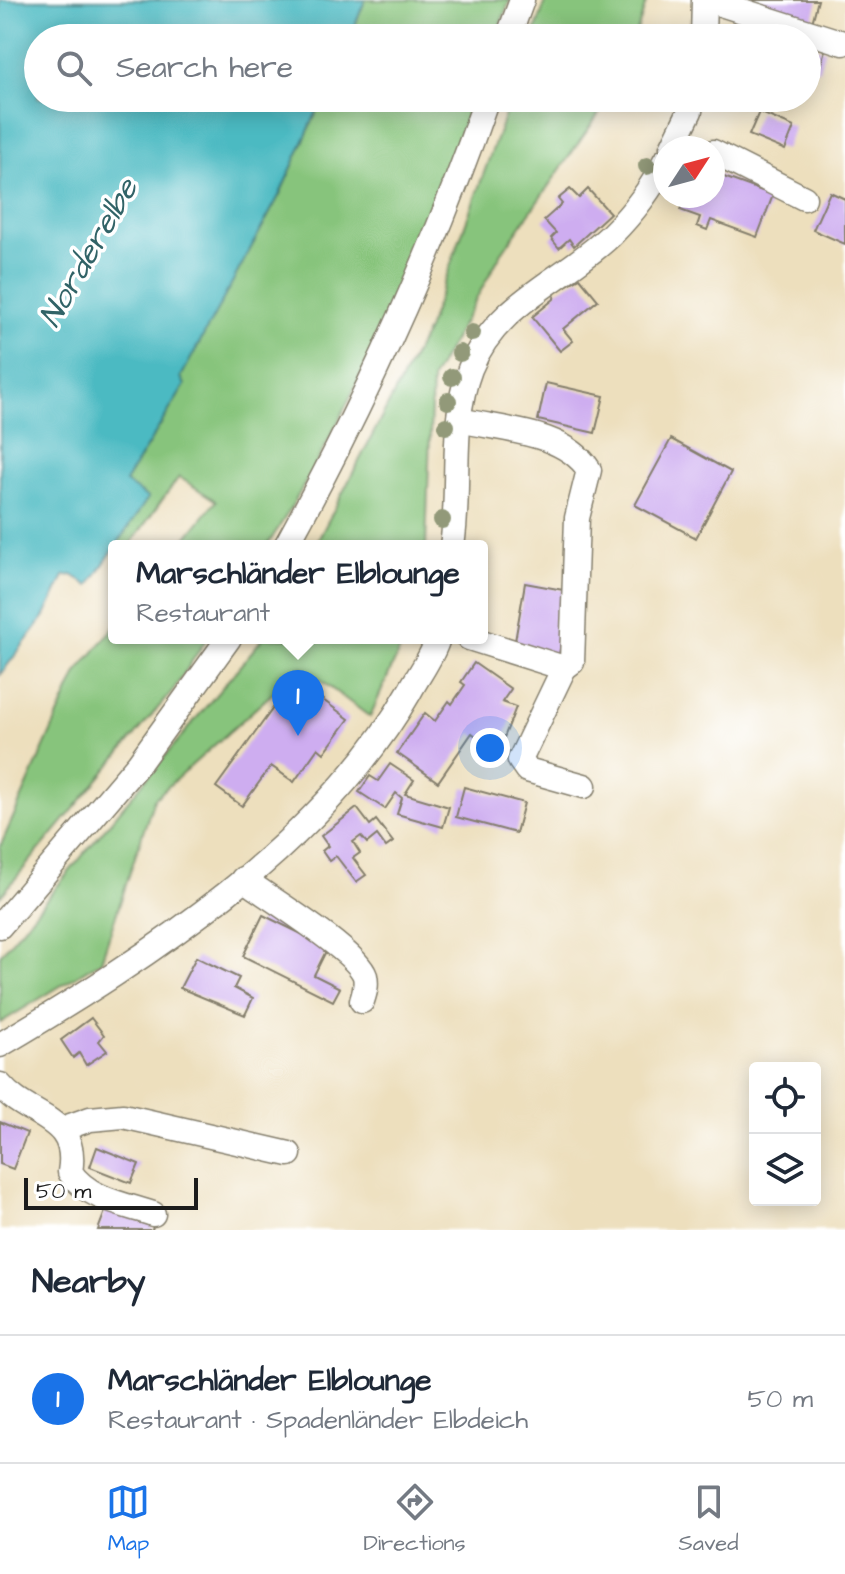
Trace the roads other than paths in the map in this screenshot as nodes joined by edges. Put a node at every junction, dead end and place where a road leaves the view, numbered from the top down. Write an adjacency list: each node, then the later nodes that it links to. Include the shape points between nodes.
1 (522, 0): 3 (street)
2 (706, 0): 4 (street); 5 (street)
3 (513, 24)
4 (704, 24)
5 (782, 24)
6 (821, 36): 7 (street)
7 (843, 43)
8 (482, 112): 15 (street, via 401,318)
9 (687, 112): 10 (street)
10 (677, 136)
11 (725, 158): 13 (street)
12 (653, 185): 14 (street, via 611,235 494,327 470,369)
13 (804, 198)
14 (460, 420): 16 (street); 20 (street, via 538,437 568,449 589,470 577,518 575,654)
15 (289, 540)
16 (452, 540)
17 (225, 644): 23 (street, via 139,763)
18 (435, 644): 22 (street, via 400,708 355,770)
19 (488, 644): 20 (street)
20 (564, 668): 21 (street, via 520,760 527,770)
21 (584, 786)
22 (243, 879): 24 (street, via 347,952 365,975); 25 (street, via 162,941)
23 (0, 926)
24 (362, 1001)
25 (0, 1045)
26 (0, 1085): 27 (street)
27 (62, 1129): 28 (street, via 123,1116); 29 (street, via 73,1153 70,1172 77,1184 91,1194)
28 (289, 1154)
29 (153, 1214)

